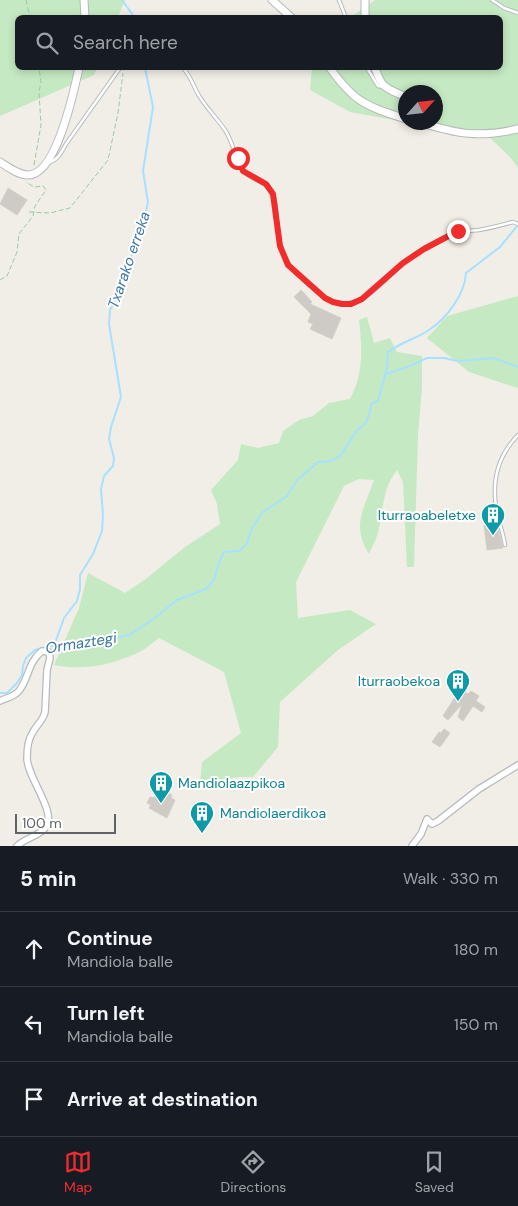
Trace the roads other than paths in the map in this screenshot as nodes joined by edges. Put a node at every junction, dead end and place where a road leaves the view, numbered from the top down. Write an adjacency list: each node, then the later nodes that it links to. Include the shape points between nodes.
1 (84, 0): 7 (street)
2 (272, 0): 8 (street)
3 (339, 0): 9 (lane)
4 (365, 0): 10 (street)
5 (492, 0): 6 (lane)
6 (518, 13)
7 (85, 15)
8 (289, 15)
9 (345, 15)
10 (365, 15)
11 (78, 70): 23 (street, via 65,123)
12 (119, 70): 23 (lane, via 60,156)
13 (186, 70): 24 (lane, via 209,112 227,133 243,171 266,184 273,194 280,246 288,265 333,302 351,304 362,299 403,263 458,231 513,222)
14 (332, 70): 19 (street, via 356,99)
15 (368, 70): 17 (lane, via 378,86)
16 (376, 70): 17 (street)
17 (385, 87): 18 (street)
18 (398, 93)
19 (398, 115)
20 (443, 129): 21 (street, via 486,135)
21 (518, 129)
22 (0, 162): 23 (street, via 29,175)
23 (47, 164)
24 (518, 224)
25 (518, 435): 26 (lane, via 505,452 495,478 496,508)
26 (505, 545)
27 (0, 701): 29 (street, via 17,693 37,655 42,650 48,652 45,712 30,736 26,760 49,820 43,830)
28 (518, 765): 30 (street, via 438,821 432,824 427,819)
29 (17, 846)
30 (412, 846)

